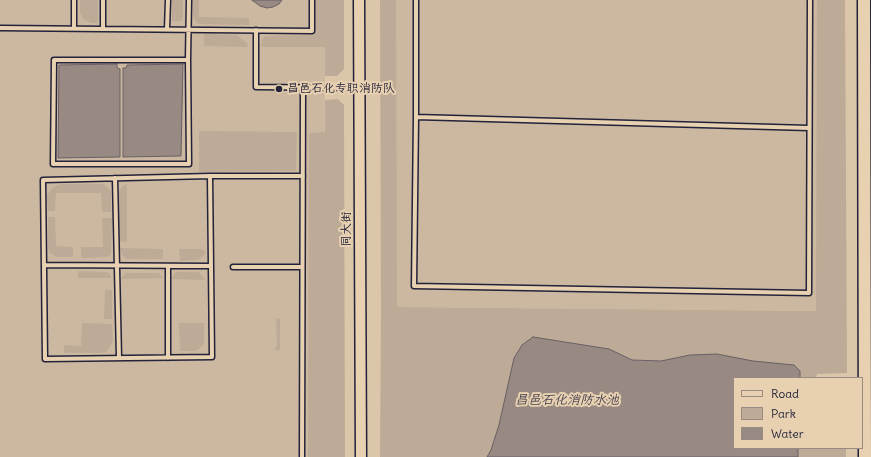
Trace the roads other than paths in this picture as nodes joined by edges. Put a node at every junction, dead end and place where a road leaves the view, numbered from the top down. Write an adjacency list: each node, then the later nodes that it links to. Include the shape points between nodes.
1 (74, 0): 11 (lane)
2 (103, 0): 12 (lane)
3 (168, 0): 13 (lane)
4 (189, 0): 14 (lane)
5 (312, 0): 15 (lane, via 312,31)
6 (359, 0): 18 (street, 同大街)
7 (416, 0): 19 (lane)
8 (810, 0): 20 (lane)
9 (864, 0): 34 (main road)
10 (0, 28): 11 (lane)
11 (74, 28): 12 (lane)
12 (103, 28): 13 (lane)
13 (168, 29): 14 (lane)
14 (189, 29): 15 (lane); 16 (lane)
15 (256, 30): 17 (lane, via 256,87)
16 (188, 60): 16 (lane, via 189,164 53,164 54,60)
17 (303, 88): 18 (lane); 22 (lane)
18 (359, 88): 33 (street, 同大街)
19 (416, 117): 20 (lane); 20 (lane, via 414,286 809,293)
20 (809, 128)
21 (210, 176): 22 (lane); 23 (lane); 27 (lane)
22 (303, 176): 29 (lane)
23 (115, 178): 24 (lane, via 43,180); 25 (lane)
24 (44, 265): 25 (lane); 30 (lane, via 45,359)
25 (117, 266): 26 (lane); 30 (lane)
26 (168, 266): 27 (lane); 31 (lane)
27 (211, 266): 31 (lane, via 212,357)
28 (233, 267): 29 (lane)
29 (302, 267): 32 (lane)
30 (119, 358): 31 (lane)
31 (168, 358)
32 (302, 457)
33 (361, 457)
34 (865, 457)

